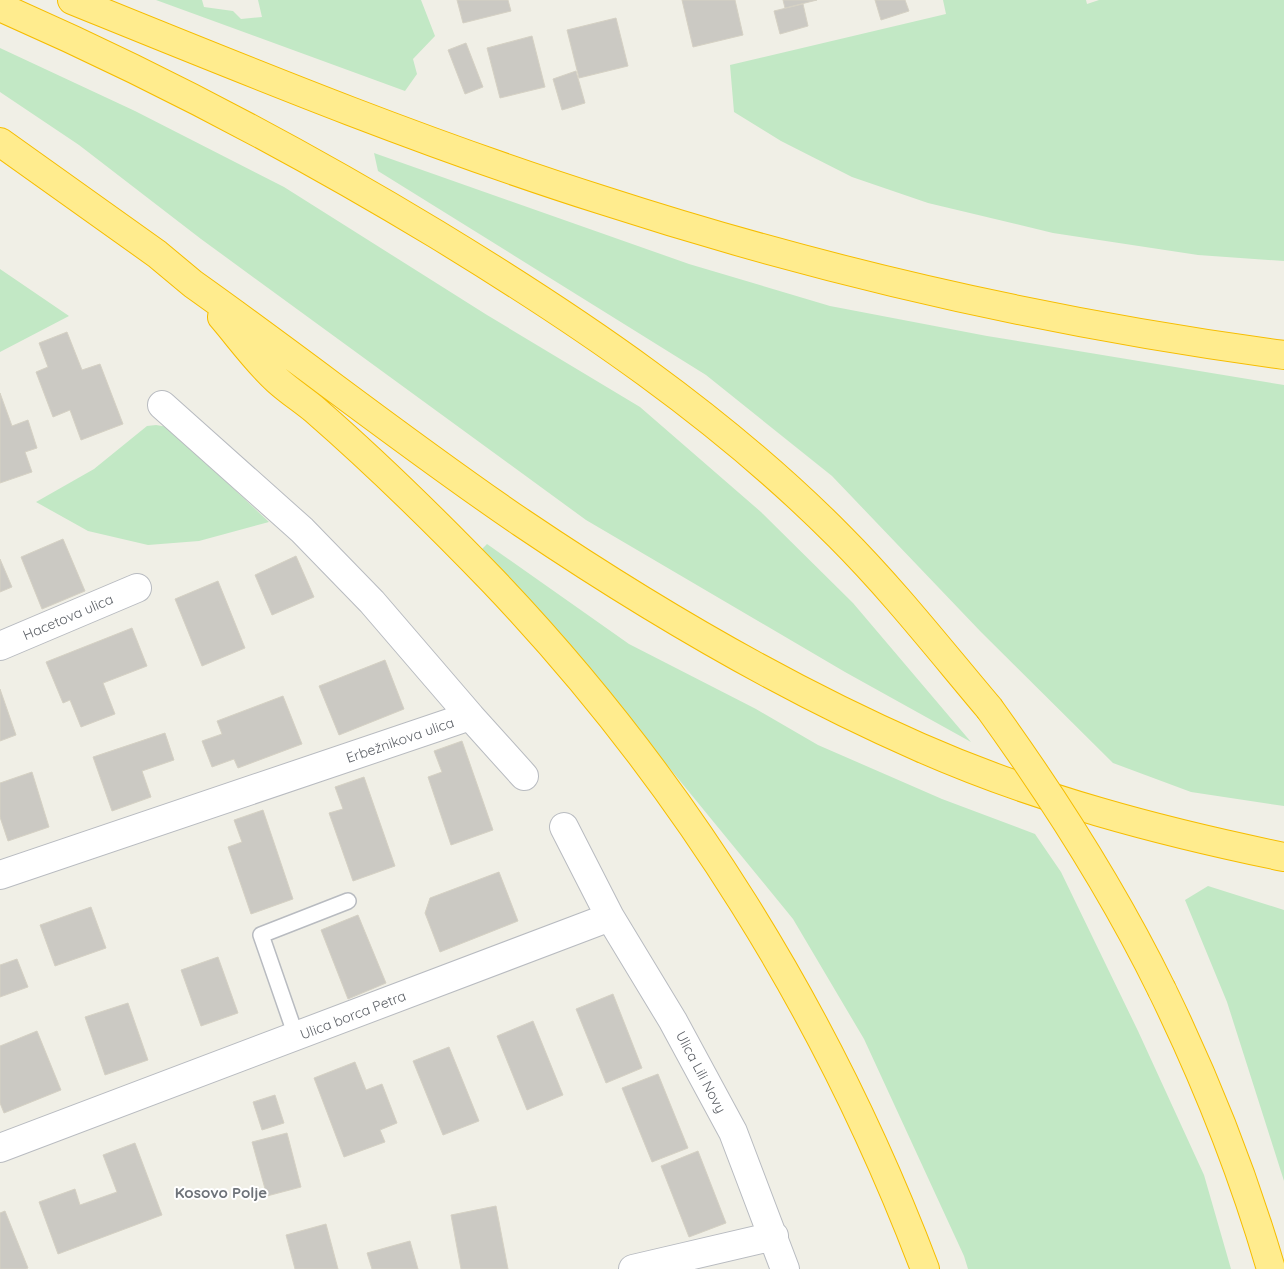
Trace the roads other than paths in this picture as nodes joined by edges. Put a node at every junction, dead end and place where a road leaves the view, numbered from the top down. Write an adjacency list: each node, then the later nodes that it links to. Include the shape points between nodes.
1 (72, 0): 5 (highway, via 374,121 673,222 820,263 967,298 1116,329)
2 (0, 7): 22 (highway, bridge, via 141,72 277,141 473,256 609,347 724,433 838,535 890,590 989,708 1075,833 1114,899 1195,1060 1234,1156)
3 (0, 142): 4 (highway, via 157,254)
4 (193, 284): 12 (highway, via 522,523 650,606 782,680 921,748 992,777 1094,813); 21 (highway, via 276,379 365,456 494,581 590,690 643,757 732,882 810,1013 877,1150)
5 (1284, 355)
6 (162, 405): 9 (street, Erbežnikova ulica, via 302,530 372,602)
7 (137, 588): 8 (street, Hacetova ulica)
8 (0, 646)
9 (470, 716): 10 (street); 13 (street, Erbežnikova ulica)
10 (524, 776)
11 (564, 827): 15 (street)
12 (1284, 858)
13 (0, 875)
14 (348, 900): 16 (lane, via 261,934)
15 (610, 917): 16 (street, Ulica borca Petra); 18 (street, Ulica Lili Novy, via 673,1021 733,1132)
16 (296, 1036): 17 (street, Ulica borca Petra)
17 (0, 1148)
18 (774, 1236): 19 (street); 20 (street, Ulica Lili Novy)
19 (633, 1269)
20 (784, 1269)
21 (925, 1269)
22 (1271, 1269)

